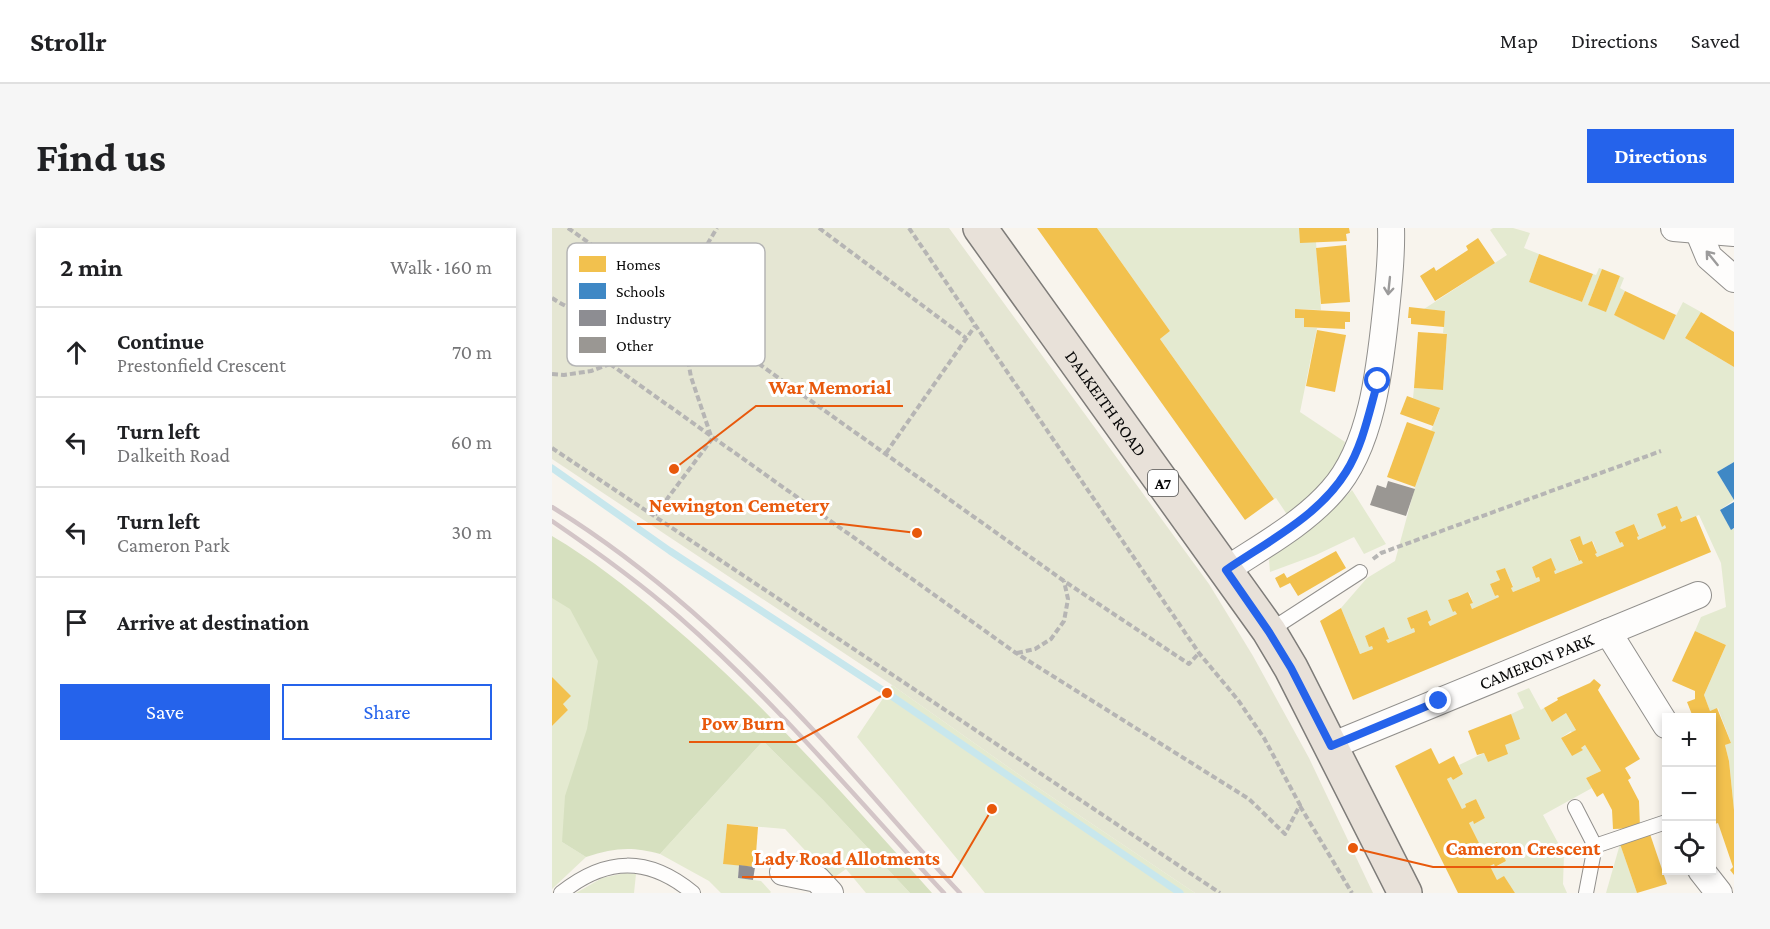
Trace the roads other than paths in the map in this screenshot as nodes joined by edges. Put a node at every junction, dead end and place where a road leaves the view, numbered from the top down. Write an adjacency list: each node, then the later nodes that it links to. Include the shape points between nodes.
1 (980, 228): 6 (main road, DALKEITH ROAD / A7)
2 (1391, 228): 6 (street, one-way to 6, via 1381,364 1354,457 1339,482 1318,504)
3 (1690, 229): 4 (street); 5 (street, one-way to 3, via 1709,257)
4 (1734, 233)
5 (1734, 279)
6 (1226, 570): 9 (main road, DALKEITH ROAD / A7)
7 (1360, 572): 9 (lane)
8 (1698, 595): 10 (street, CAMERON PARK)
9 (1269, 632): 12 (main road, DALKEITH ROAD / A7)
10 (1608, 632): 11 (street, CAMERON PARK); 12 (street, CAMERON PARK)
11 (1662, 719)
12 (1331, 746): 21 (main road, DALKEITH ROAD / A7)
13 (1575, 807): 15 (lane)
14 (1662, 823): 15 (lane)
15 (1595, 846): 22 (lane)
16 (783, 872): 18 (street, via 818,879)
17 (1705, 875): 23 (street)
18 (840, 890)
19 (561, 893): 20 (lane, via 596,872 627,865 663,872)
20 (693, 893)
21 (1406, 893)
22 (1586, 893)
23 (1719, 893)

